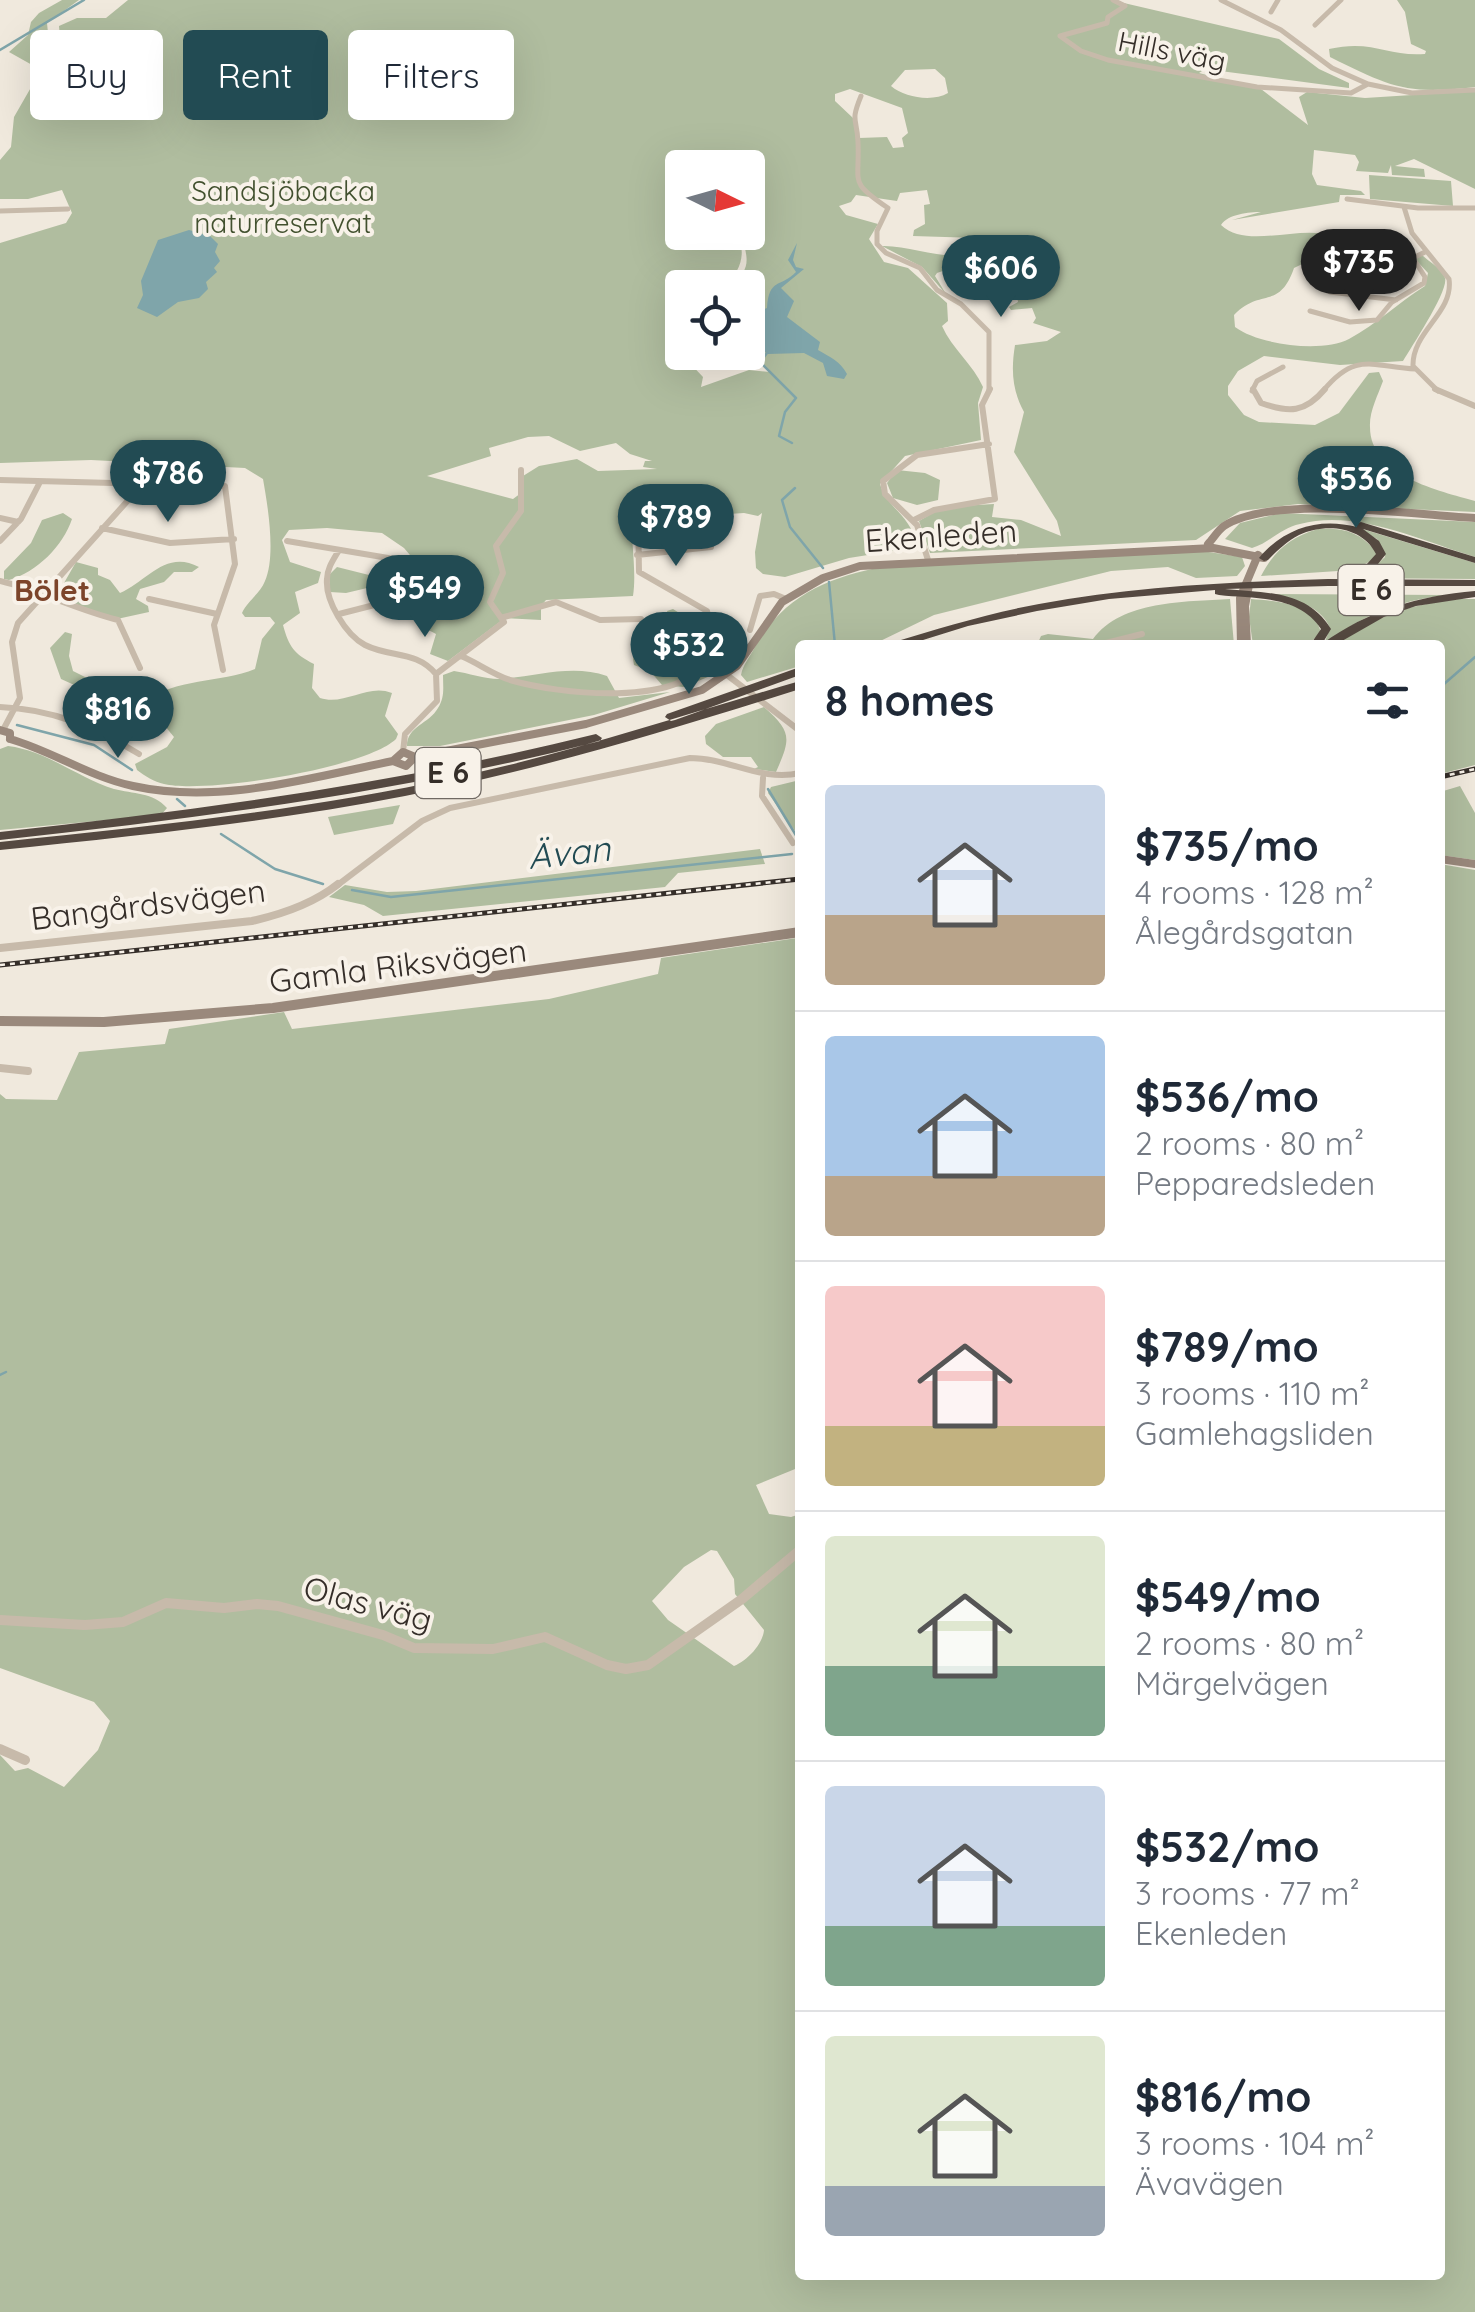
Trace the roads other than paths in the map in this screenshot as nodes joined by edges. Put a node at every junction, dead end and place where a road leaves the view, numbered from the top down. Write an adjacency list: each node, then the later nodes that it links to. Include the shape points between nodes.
1 (1114, 0): 7 (street, Hills väg, via 1124,6 1108,23 1060,36 1108,60 1257,87 1350,94)
2 (1222, 0): 7 (street, Hills väg)
3 (1278, 0): 5 (street)
4 (1341, 0): 6 (street)
5 (1272, 12)
6 (1315, 24)
7 (1368, 84): 8 (street, Hills väg, via 1412,93)
8 (1475, 90)
9 (861, 96): 22 (street, via 852,118 855,177 888,207 877,244 920,268 989,332 990,390 982,404)
10 (1347, 199): 11 (street)
11 (1404, 207): 12 (street); 15 (street)
12 (1475, 208)
13 (68, 209): 14 (street)
14 (0, 211)
15 (1425, 252): 17 (street, via 1413,258 1424,283); 20 (street, via 1450,286 1414,349)
16 (1330, 292): 17 (street)
17 (1396, 300): 18 (street, via 1367,323)
18 (1310, 310)
19 (1282, 367): 20 (street, via 1257,380 1252,392 1265,405 1288,409 1314,404 1353,365)
20 (1415, 369): 21 (street, via 1438,392)
21 (1475, 406)
22 (989, 444): 30 (street, via 993,501 937,506); 30 (street, via 940,448 899,462 882,488)
23 (521, 470): 55 (street, via 520,511 496,546 502,573 490,602)
24 (0, 480): 25 (street)
25 (40, 482): 26 (street); 31 (street)
26 (141, 486): 32 (street); 33 (street, via 225,486)
27 (638, 513): 39 (street)
28 (0, 518): 31 (street)
29 (1475, 518): 36 (street, via 1291,510 1231,523)
30 (914, 520): 42 (street)
31 (18, 522): 34 (street)
32 (102, 528): 33 (street, via 170,543); 49 (street)
33 (234, 539): 53 (street, via 234,573)
34 (0, 541)
35 (287, 542): 38 (street)
36 (1213, 545): 40 (street, Ekenleden); 42 (street, Ekenleden)
37 (711, 546): 39 (street)
38 (338, 550): 41 (street); 54 (street, via 324,585)
39 (638, 554): 65 (street, via 641,576 708,613 710,658 674,688 618,694 544,686 498,676)
40 (1260, 556): 43 (highway, via 1287,530 1337,522); 45 (highway, via 1294,533 1320,526 1368,535 1381,554 1351,574); 62 (street, via 1241,605)
41 (400, 560)
42 (928, 560): 51 (street, Ekenleden, via 846,570)
43 (1475, 560)
44 (0, 581): 49 (street)
45 (1269, 582): 46 (highway, E 6); 59 (highway, E 6, via 1089,598)
46 (1475, 583)
47 (433, 590): 54 (street)
48 (1219, 592): 50 (highway, E 6); 60 (highway, E 6, via 1089,607); 63 (highway, via 1310,609 1326,628)
49 (42, 593): 66 (street, via 118,620); 73 (street, via 13,636)
50 (1475, 593): 64 (highway, via 1400,605)
51 (786, 599): 57 (street, via 760,596); 69 (street, Ekenleden)
52 (149, 600): 53 (street)
53 (217, 614): 67 (street)
54 (339, 614): 68 (street, via 360,642 420,658)
55 (504, 618): 56 (street, via 560,602 600,620); 65 (street)
56 (642, 619)
57 (750, 630)
58 (1142, 634): 61 (street)
59 (912, 640)
60 (944, 640)
61 (1118, 640)
62 (1244, 640)
63 (1319, 640)
64 (1335, 640)
65 (461, 656): 68 (street)
66 (140, 668)
67 (223, 670)
68 (436, 674): 78 (street, via 437,701 405,734)
69 (727, 675): 74 (street); 81 (street, Ekenleden, via 620,716)
70 (795, 676): 85 (highway, E 6, via 665,719 482,766 228,811)
71 (795, 690): 79 (highway, E 6, via 688,727)
72 (0, 708): 73 (street)
73 (17, 708): 75 (street); 80 (street, via 84,724)
74 (795, 728)
75 (2, 730): 76 (street)
76 (10, 739): 77 (street); 82 (street, Ekenleden, via 121,782 168,790 259,786)
77 (0, 746)
78 (403, 752): 81 (street); 82 (street)
79 (581, 752): 87 (highway, E 6, via 298,810)
80 (139, 754)
81 (415, 757): 82 (street, Ekenleden, via 406,766)
82 (394, 760)
83 (795, 773): 84 (street)
84 (763, 778): 86 (street, via 762,796); 91 (street, Bangårdsvägen, via 700,757 478,800 422,821 323,896 282,914)
85 (0, 836)
86 (792, 843)
87 (0, 846)
88 (1445, 860): 89 (street)
89 (1475, 864)
90 (795, 933): 92 (street, Gamla Riksvägen, via 391,996 95,1026)
91 (0, 948)
92 (0, 1021)
93 (0, 1068): 94 (street)
94 (28, 1071)
95 (795, 1554): 96 (street, Olas väg, via 742,1599 636,1669 606,1665 545,1637 493,1650 414,1648 258,1604 166,1602 122,1622 85,1626)
96 (0, 1620)
97 (0, 1749): 98 (street)
98 (25, 1760)

